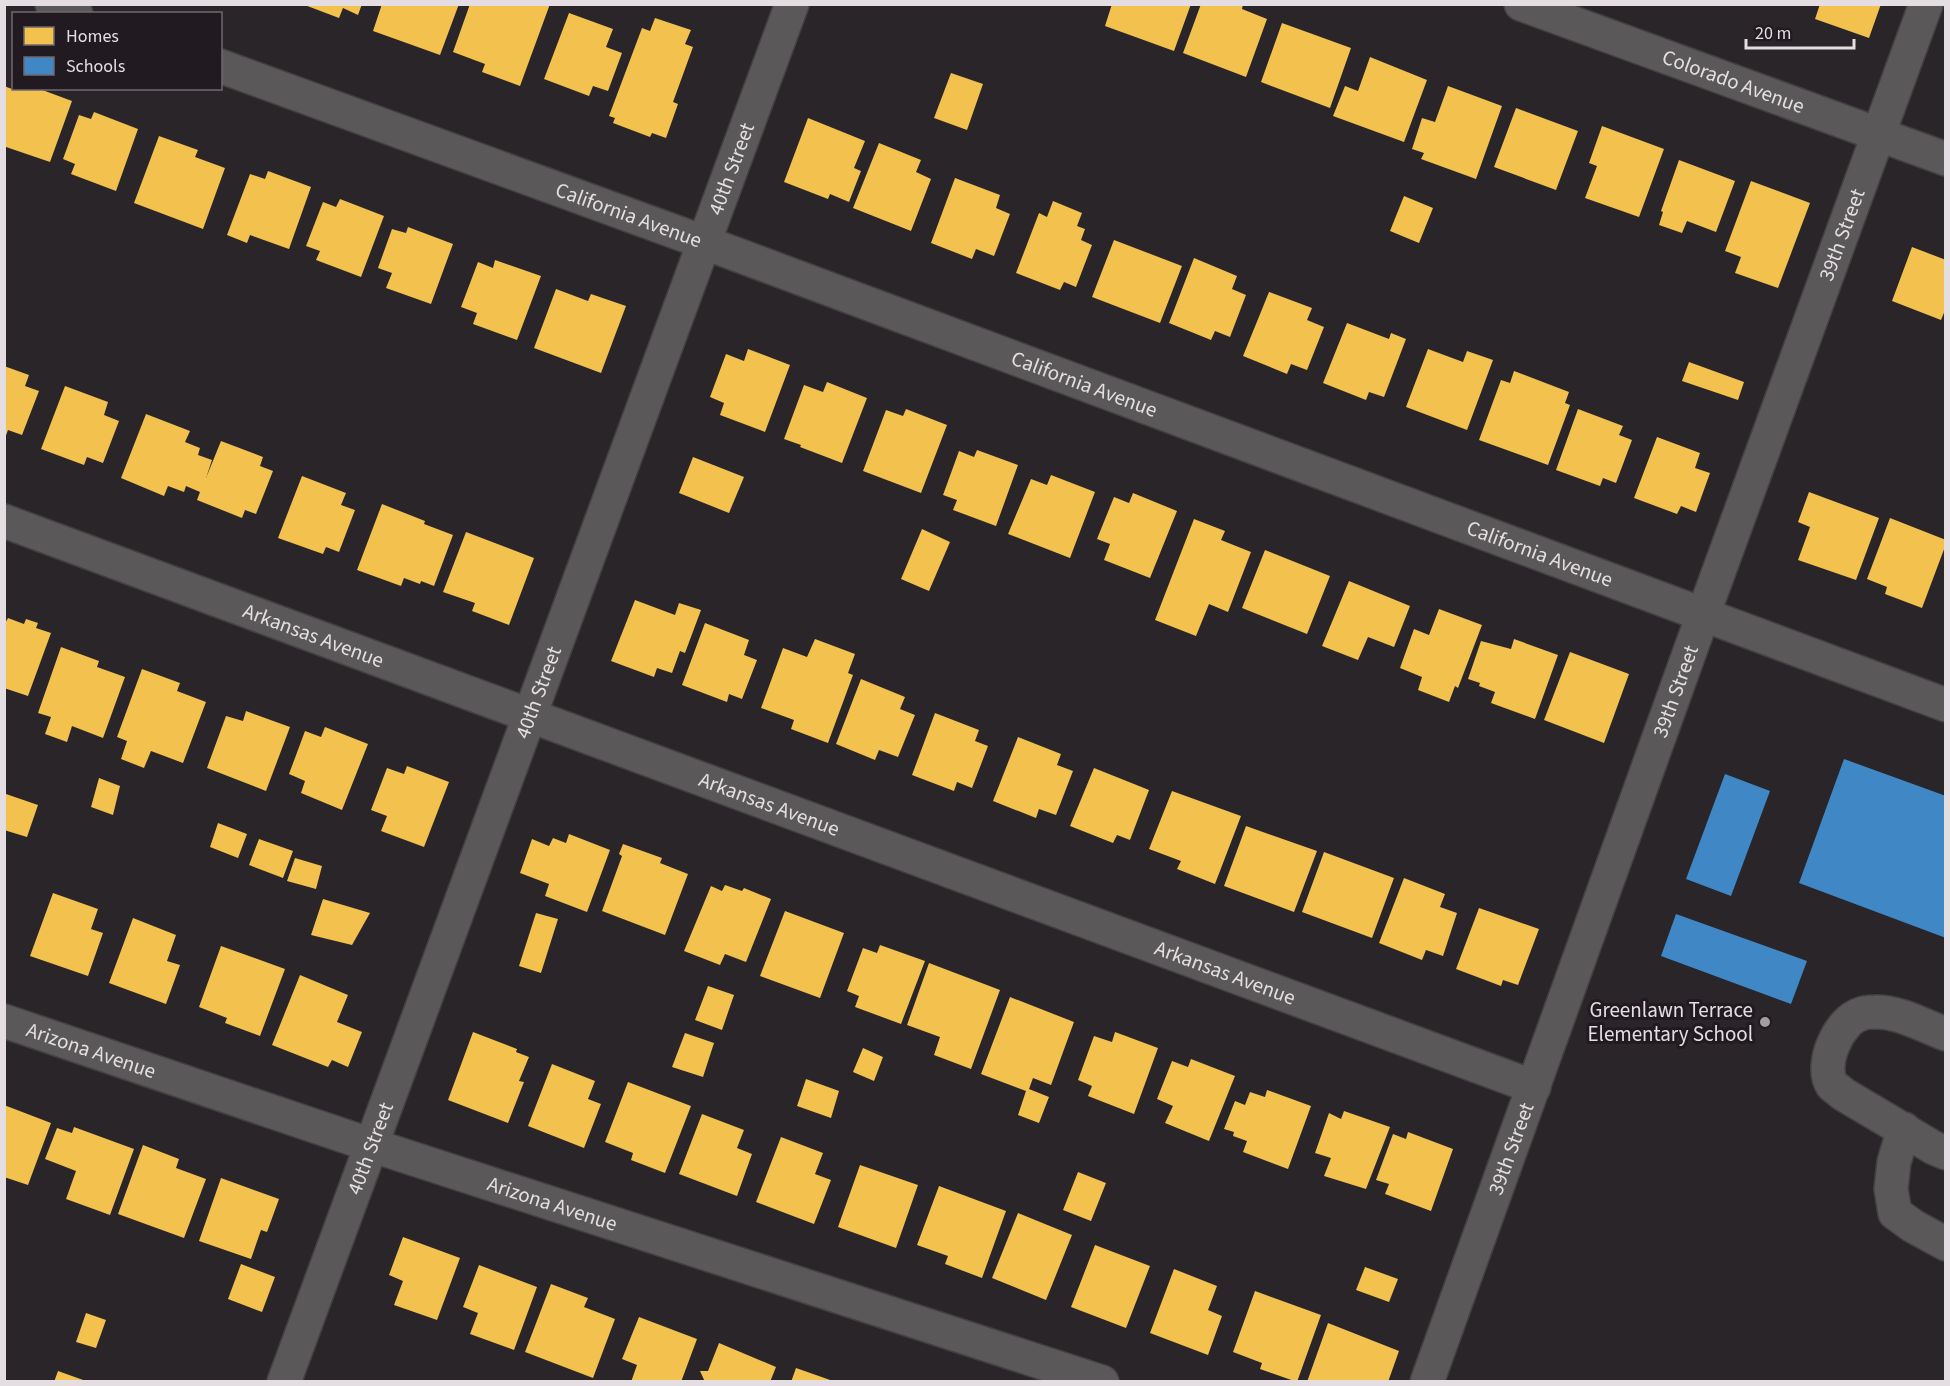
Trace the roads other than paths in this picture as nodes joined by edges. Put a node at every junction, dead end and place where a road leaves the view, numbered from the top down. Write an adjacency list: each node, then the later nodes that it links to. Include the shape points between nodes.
1 (52, 4): 5 (street)
2 (792, 4): 9 (street, 40th Street)
3 (1521, 4): 7 (street, Colorado Avenue)
4 (1926, 4): 7 (street, 39th Street)
5 (71, 12)
6 (222, 67): 9 (street, California Avenue)
7 (1877, 135): 8 (street, Colorado Avenue); 11 (street, 39th Street)
8 (1946, 159)
9 (704, 242): 11 (street, California Avenue); 13 (street, 40th Street)
10 (4, 521): 13 (street, Arkansas Avenue)
11 (1702, 615): 12 (street, California Avenue); 16 (street, 39th Street)
12 (1946, 705)
13 (531, 715): 16 (street, Arkansas Avenue); 18 (street, 40th Street)
14 (4, 1021): 18 (street, Arizona Avenue)
15 (1946, 1034): 17 (street, via 1889,1012 1875,1012 1859,1014 1846,1024 1835,1041 1829,1065 1832,1085)
16 (1534, 1087): 23 (street, 39th Street)
17 (1904, 1129): 19 (street); 20 (street, via 1894,1162 1894,1213)
18 (371, 1145): 21 (street, 40th Street); 22 (street, Arizona Avenue)
19 (1946, 1153)
20 (1946, 1244)
21 (284, 1382)
22 (1102, 1382)
23 (1427, 1382)

